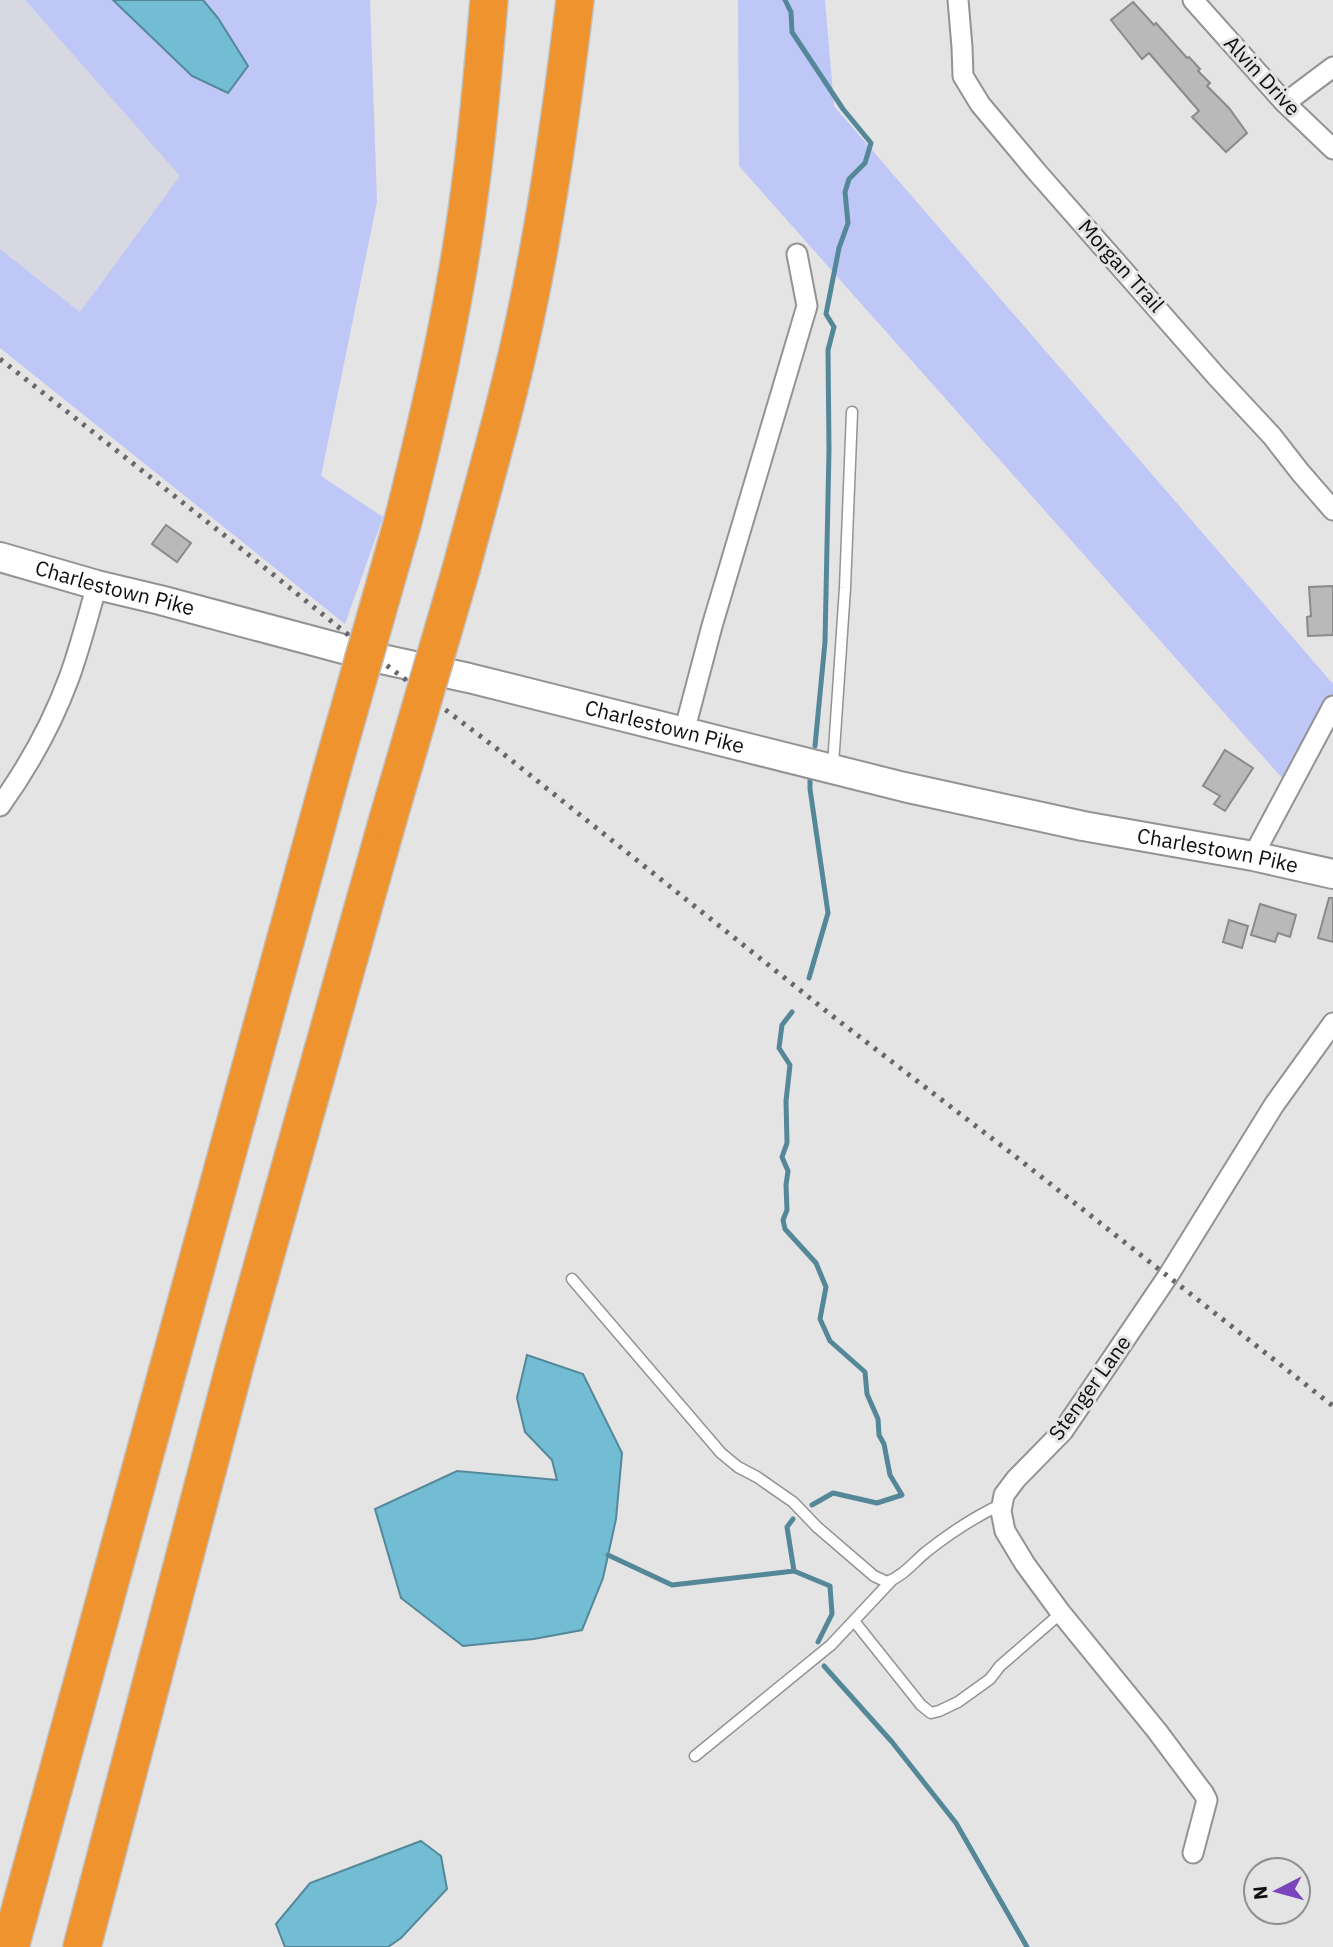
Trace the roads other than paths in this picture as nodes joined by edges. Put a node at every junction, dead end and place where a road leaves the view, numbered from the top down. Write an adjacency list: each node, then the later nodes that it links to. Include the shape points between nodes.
1 (489, 0): 28 (highway, bridge, via 458,265 403,521)
2 (575, 0): 29 (highway, bridge, via 557,141 508,396 234,1367)
3 (958, 0): 10 (street, Morgan Trail, via 963,76 980,104)
4 (1193, 0): 6 (street, Alvin Drive)
5 (1333, 67): 6 (street)
6 (1285, 103): 7 (street, Alvin Drive)
7 (1333, 149)
8 (797, 254): 15 (street, via 807,306)
9 (852, 412): 16 (lane)
10 (1333, 510)
11 (0, 557): 12 (street, Charlestown Pike)
12 (97, 585): 15 (street, Charlestown Pike); 17 (street, via 69,679 44,735)
13 (1333, 706): 14 (street)
14 (1328, 727): 18 (street)
15 (684, 732): 16 (street, Charlestown Pike)
16 (833, 769): 18 (street, Charlestown Pike, via 1083,826)
17 (0, 806)
18 (1252, 856): 19 (street, Charlestown Pike)
19 (1333, 874)
20 (1333, 1023): 22 (street, Stenger Lane, via 1274,1105 1168,1276 1063,1431 1016,1479)
21 (572, 1279): 23 (lane, via 721,1453 793,1502 874,1576)
22 (1002, 1504): 23 (lane, via 974,1517); 24 (street, via 1005,1531)
23 (892, 1580): 25 (lane)
24 (1061, 1613): 25 (lane, via 990,1679 958,1702 931,1713); 27 (street, via 1204,1794 1207,1800)
25 (854, 1621): 26 (lane)
26 (695, 1756)
27 (1193, 1853)
28 (10, 1947)
29 (82, 1947)

